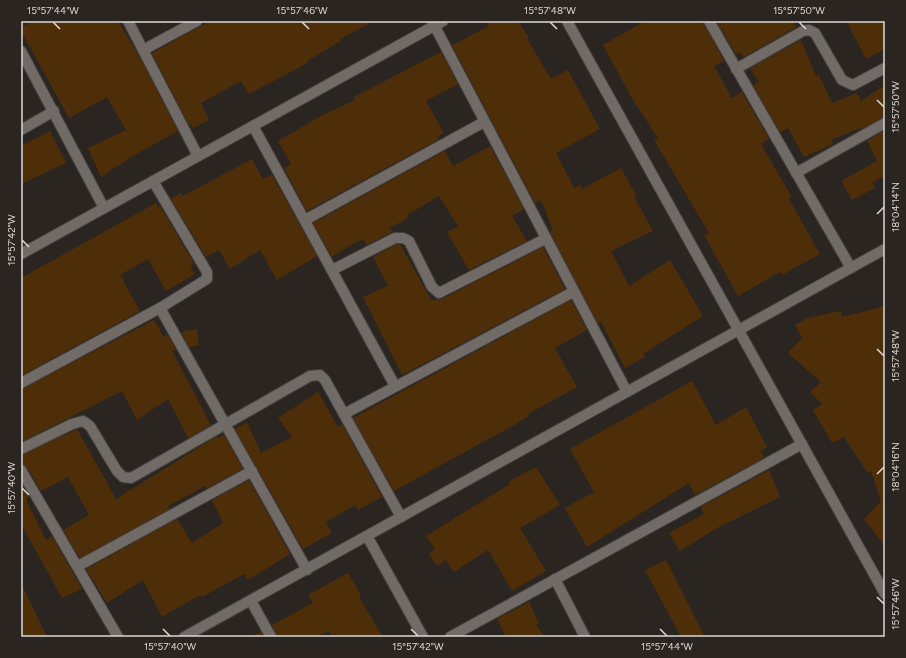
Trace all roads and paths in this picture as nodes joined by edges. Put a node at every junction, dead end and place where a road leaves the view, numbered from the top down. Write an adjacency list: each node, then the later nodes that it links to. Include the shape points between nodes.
1 (128, 21): 6 (street)
2 (197, 21): 6 (street)
3 (567, 21): 27 (street)
4 (709, 21): 9 (street)
5 (436, 23): 11 (street); 13 (street)
6 (143, 50): 15 (street)
7 (21, 51): 10 (street)
8 (885, 68): 9 (street, via 853,85 848,84 842,80 815,33 810,30 803,31)
9 (736, 69): 16 (street)
10 (54, 111): 14 (street); 18 (street)
11 (484, 122): 19 (street); 20 (street)
12 (885, 123): 16 (street)
13 (253, 126): 15 (street); 19 (street)
14 (21, 130)
15 (198, 156): 17 (street)
16 (796, 173): 23 (street)
17 (153, 181): 18 (street); 26 (street, via 208,272 206,280)
18 (104, 208): 22 (street)
19 (305, 220): 24 (street)
20 (545, 239): 24 (street, via 439,293 432,287 409,241 402,238 395,238); 25 (street)
21 (885, 249): 23 (street)
22 (21, 254)
23 (851, 268): 27 (street)
24 (332, 270): 29 (street)
25 (573, 292): 29 (street); 30 (street)
26 (160, 308): 28 (street); 32 (street)
27 (739, 330): 30 (street); 33 (street)
28 (21, 383)
29 (395, 386): 31 (street)
30 (627, 392): 37 (street)
31 (344, 414): 32 (street, via 320,375 310,376); 37 (street)
32 (225, 423): 34 (street, via 131,478 123,477 117,471 90,426 83,421); 36 (street)
33 (802, 444): 41 (street); 42 (street)
34 (21, 449)
35 (21, 470): 39 (street)
36 (252, 471): 39 (street); 40 (street)
37 (401, 517): 38 (street)
38 (367, 536): 40 (street); 47 (street)
39 (78, 566): 44 (street)
40 (306, 570): 43 (street)
41 (555, 579): 48 (street); 49 (street)
42 (885, 594)
43 (251, 600): 45 (street); 46 (street)
44 (118, 637)
45 (184, 637)
46 (271, 637)
47 (423, 637)
48 (450, 637)
49 (585, 637)

